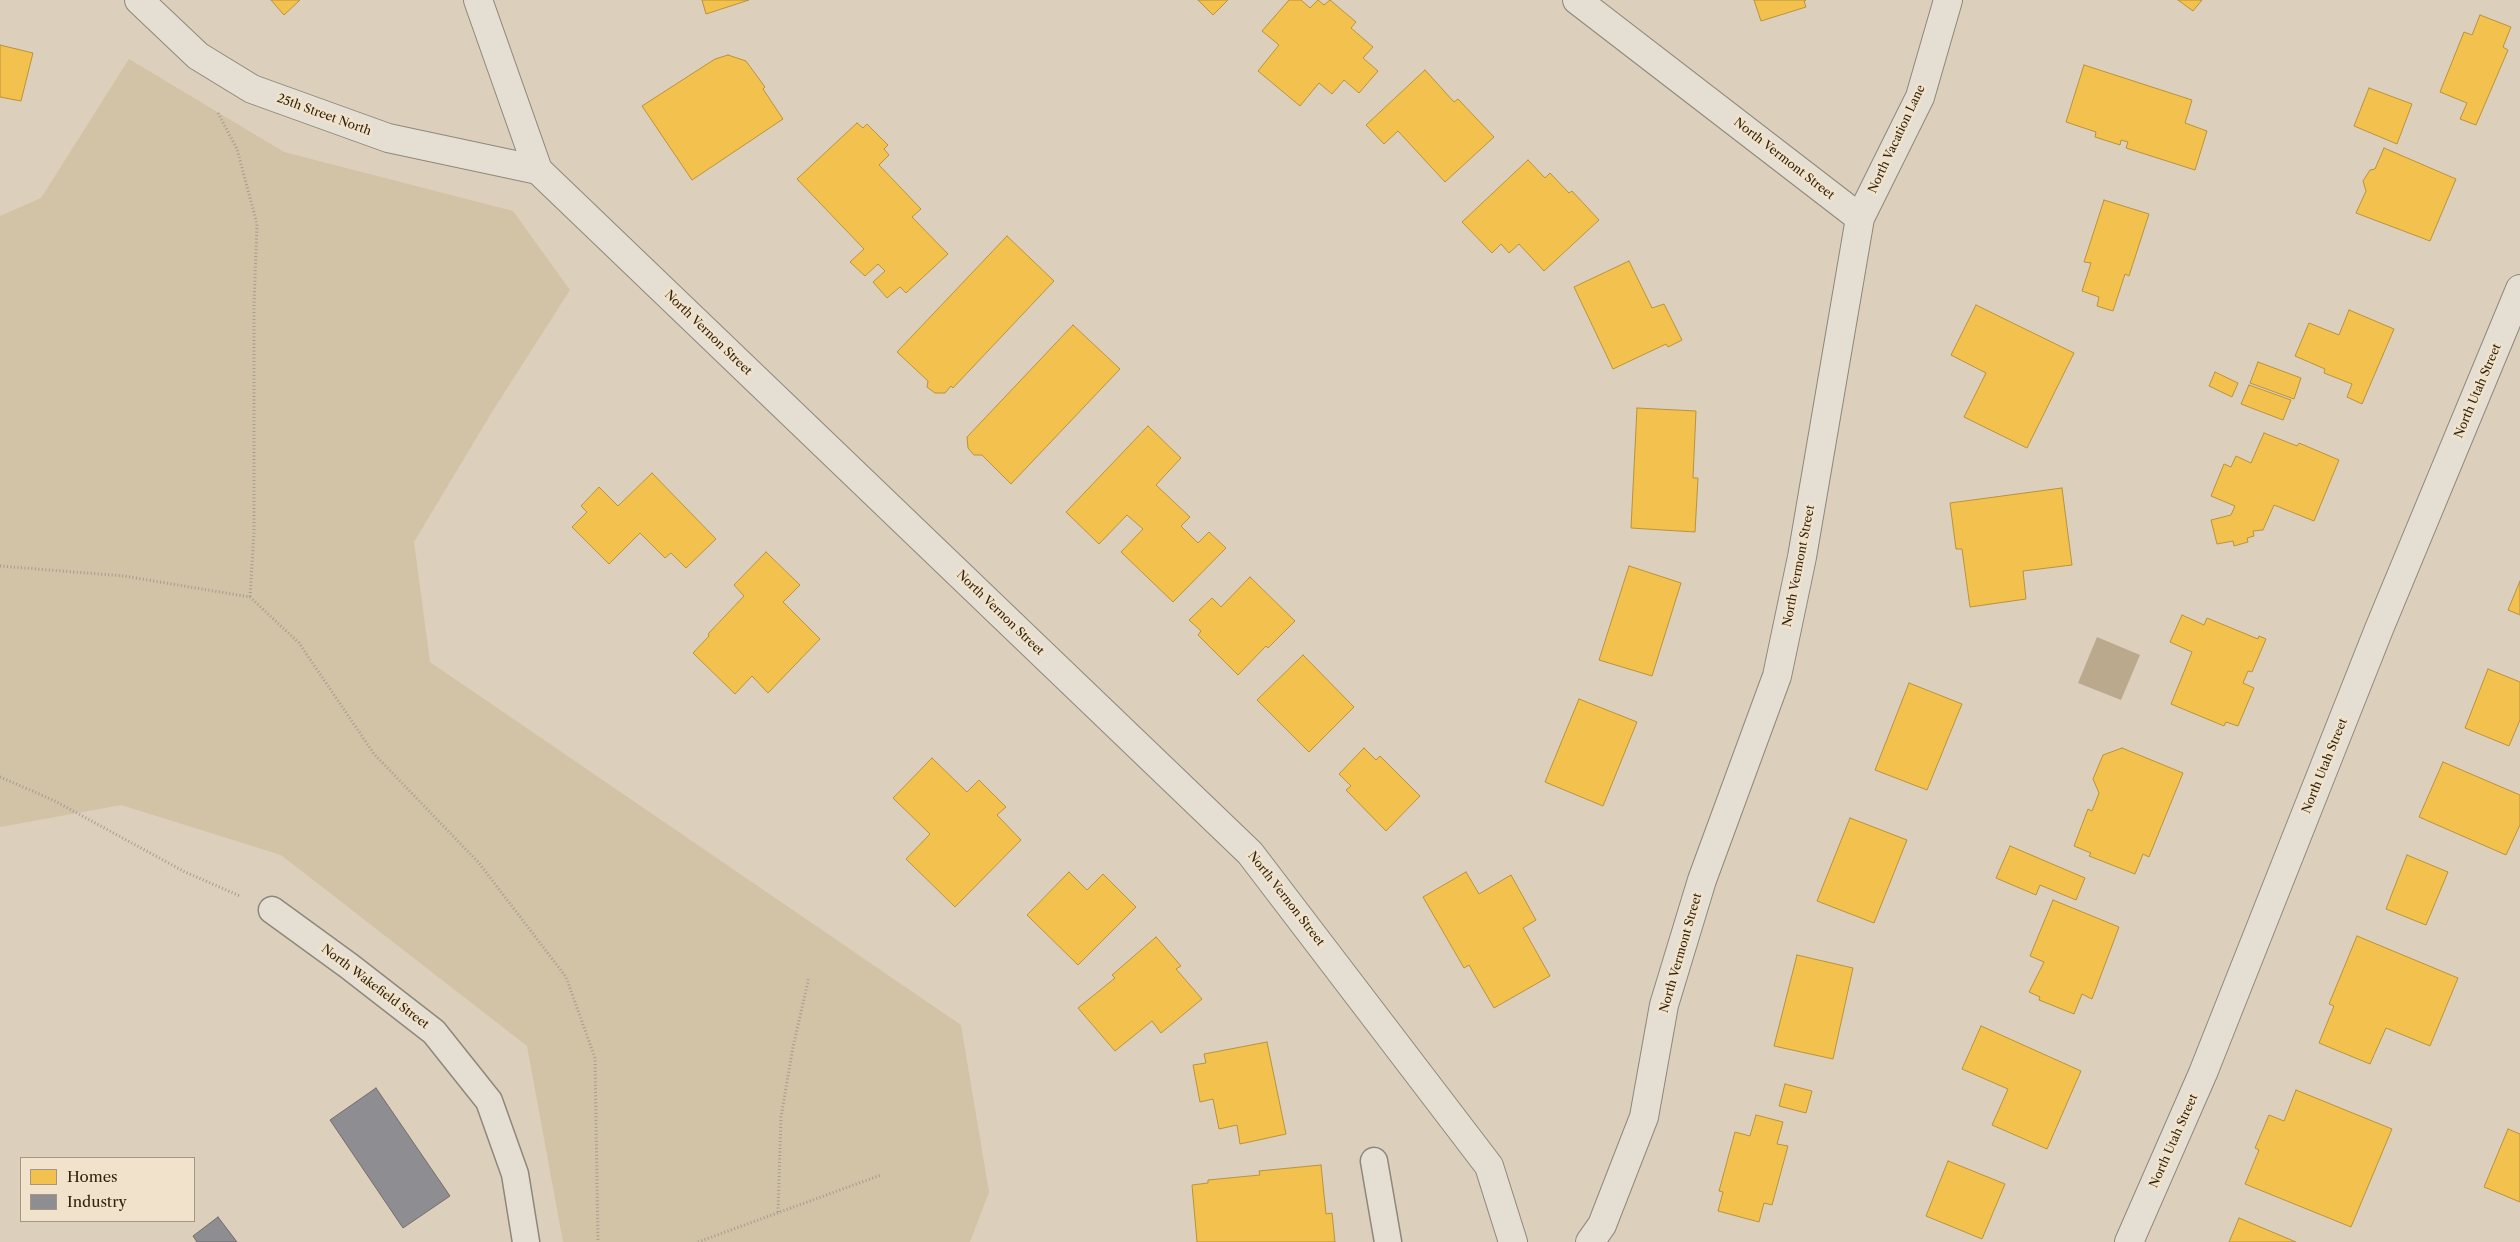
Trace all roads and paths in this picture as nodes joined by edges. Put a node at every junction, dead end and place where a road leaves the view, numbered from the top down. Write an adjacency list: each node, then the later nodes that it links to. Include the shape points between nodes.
1 (139, 0): 6 (street, 25th Street North, via 198,56 252,89 388,138)
2 (478, 0): 6 (street, North Vernon Street)
3 (1577, 0): 7 (street, North Vermont Street)
4 (1948, 0): 7 (street, North Vacation Lane, via 1920,96)
5 (217, 111): 10 (path, via 237,149 257,224 254,532)
6 (538, 170): 21 (street, North Vernon Street, via 1250,853 1489,1166)
7 (1860, 218): 22 (street, North Vermont Street, via 1804,547 1777,676 1702,880 1667,996 1644,1117 1602,1225)
8 (2520, 289): 23 (street, North Utah Street, via 2379,629 2203,1073)
9 (0, 566): 10 (path, via 124,576)
10 (250, 596): 18 (path, via 299,643 374,754 479,862 566,978 594,1058)
11 (0, 777): 12 (path, via 53,800 185,872)
12 (272, 910): 17 (lane, North Wakefield Street, via 434,1032 489,1101 515,1174)
13 (809, 977): 16 (path, via 792,1047 781,1117)
14 (1374, 1161): 20 (lane)
15 (881, 1176): 16 (path)
16 (778, 1212): 19 (path)
17 (526, 1242)
18 (598, 1242)
19 (698, 1242)
20 (1388, 1242)
21 (1513, 1242)
22 (1590, 1242)
23 (2130, 1242)

